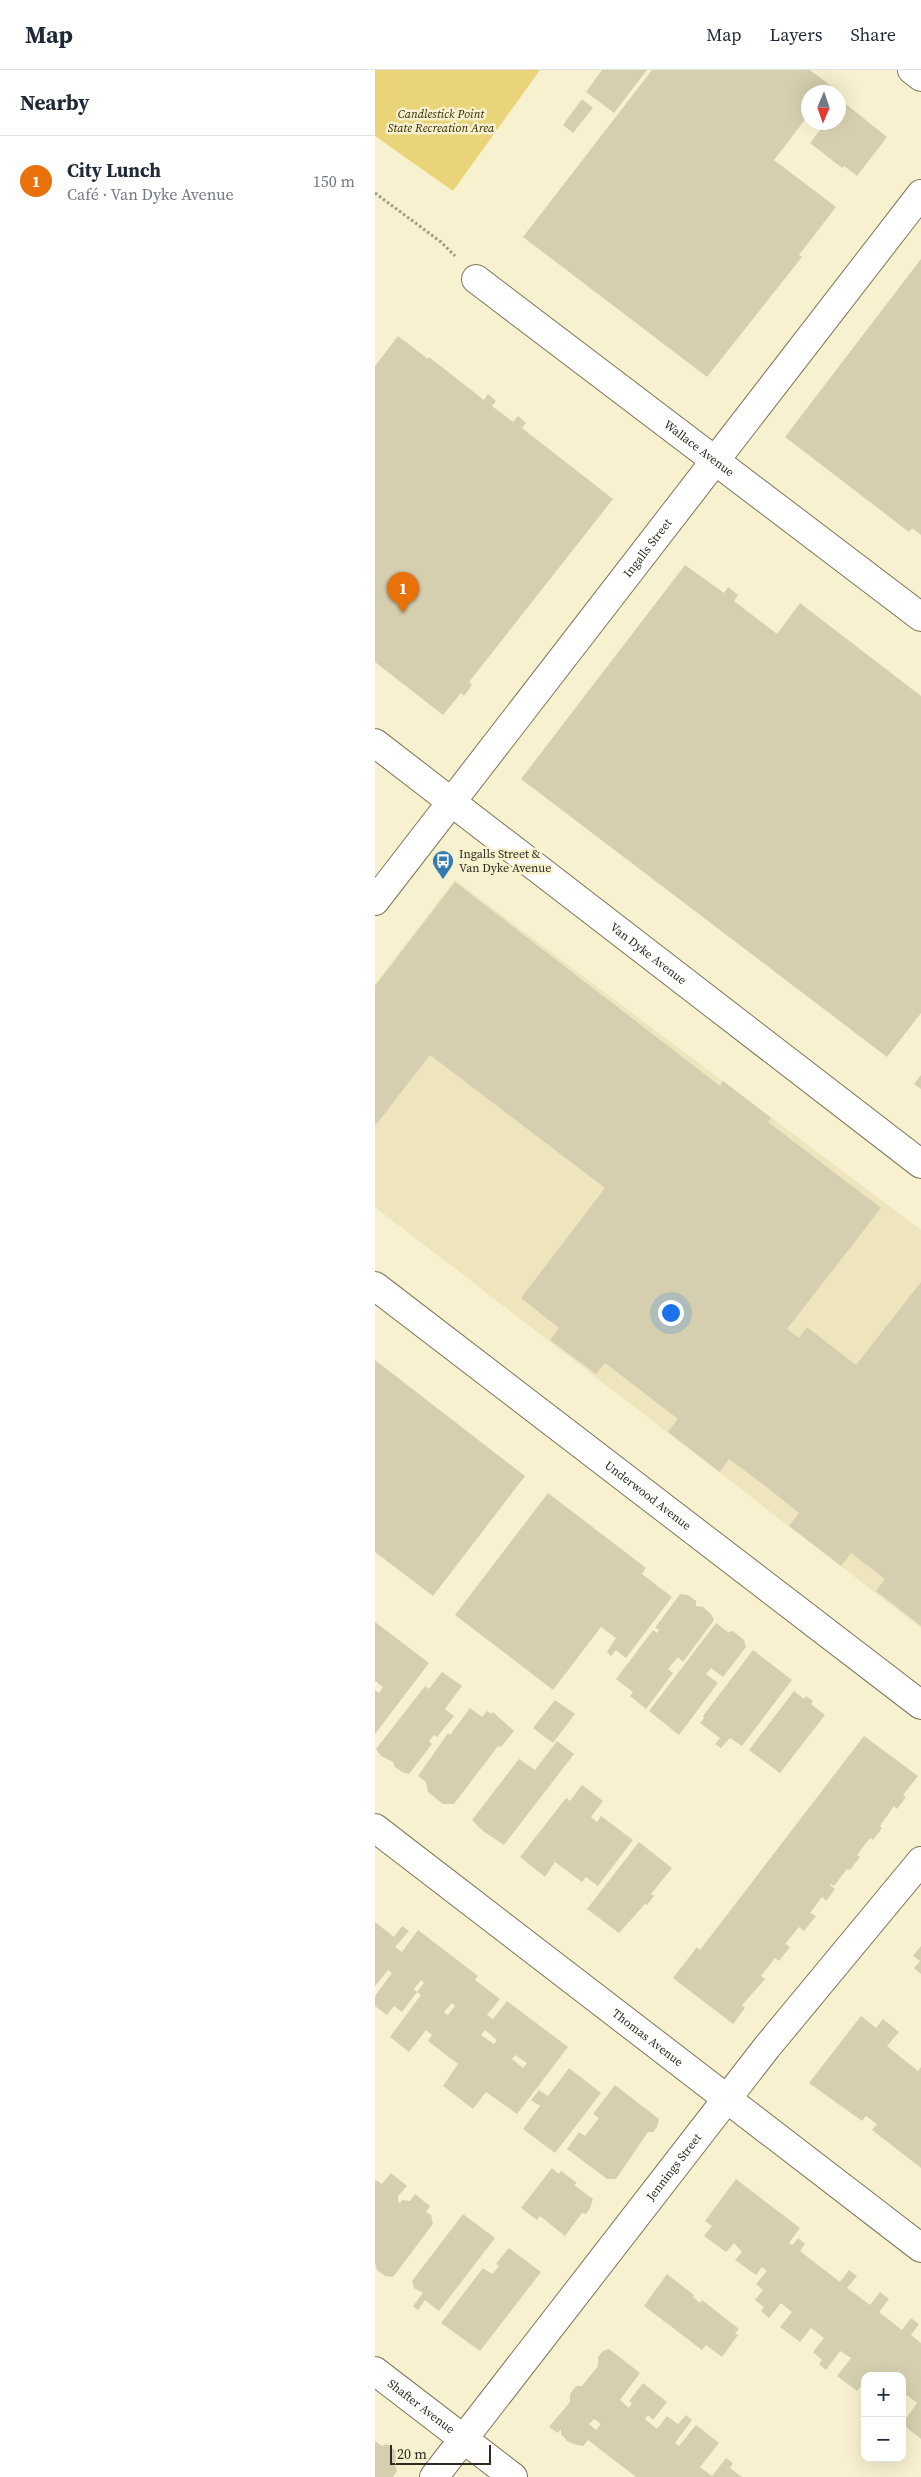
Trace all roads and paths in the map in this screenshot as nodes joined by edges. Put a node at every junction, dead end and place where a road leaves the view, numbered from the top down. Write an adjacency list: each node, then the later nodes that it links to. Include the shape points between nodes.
1 (912, 70): 2 (street)
2 (921, 77)
3 (375, 193): 5 (path, via 441,242)
4 (921, 194): 6 (street, Ingalls Street)
5 (476, 279): 6 (street, Wallace Avenue)
6 (716, 460): 7 (street, Wallace Avenue); 9 (street, Ingalls Street)
7 (921, 617)
8 (375, 743): 9 (street, Van Dyke Avenue)
9 (451, 802): 10 (street, Ingalls Street); 11 (street, Van Dyke Avenue)
10 (375, 901)
11 (921, 1164)
12 (375, 1286): 13 (street, Underwood Avenue)
13 (921, 1705)
14 (375, 1828): 16 (street, Thomas Avenue)
15 (921, 1861): 16 (street, Jennings Street)
16 (727, 2099): 17 (street, Thomas Avenue); 19 (street, Jennings Street)
17 (921, 2248)
18 (375, 2371): 19 (street, Shafter Avenue)
19 (464, 2439): 20 (street, Jennings Street); 21 (street, Shafter Avenue)
20 (435, 2477)
21 (513, 2477)

